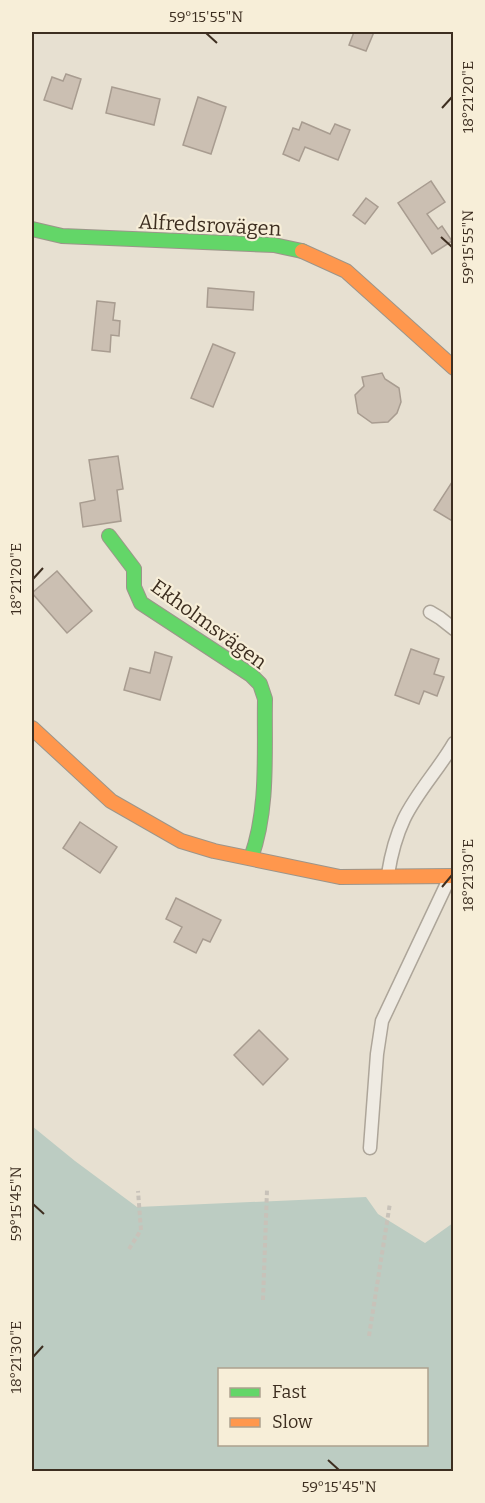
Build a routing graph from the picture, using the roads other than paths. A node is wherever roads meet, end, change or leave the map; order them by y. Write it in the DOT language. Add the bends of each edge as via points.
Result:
graph roads {
  1 [pos="32,229"];
  2 [pos="453,368"];
  3 [pos="109,536"];
  4 [pos="430,612"];
  5 [pos="453,629"];
  6 [pos="32,728"];
  7 [pos="453,743"];
  8 [pos="250,858"];
  9 [pos="452,876"];
  10 [pos="388,878"];
  11 [pos="370,1148"];
  1 -- 2 [label="street, Alfredsrovägen" via="62,236 274,245 303,251 346,271"];
  3 -- 8 [label="street, Ekholmsvägen" via="134,569 132,584 141,603 260,684 266,699 262,815"];
  4 -- 5 [label="lane"];
  6 -- 8 [label="street" via="111,801 181,841"];
  7 -- 10 [label="lane" via="406,816 391,856"];
  8 -- 10 [label="street" via="340,877"];
  9 -- 10 [label="street"];
  9 -- 11 [label="lane" via="382,1021"];
}
